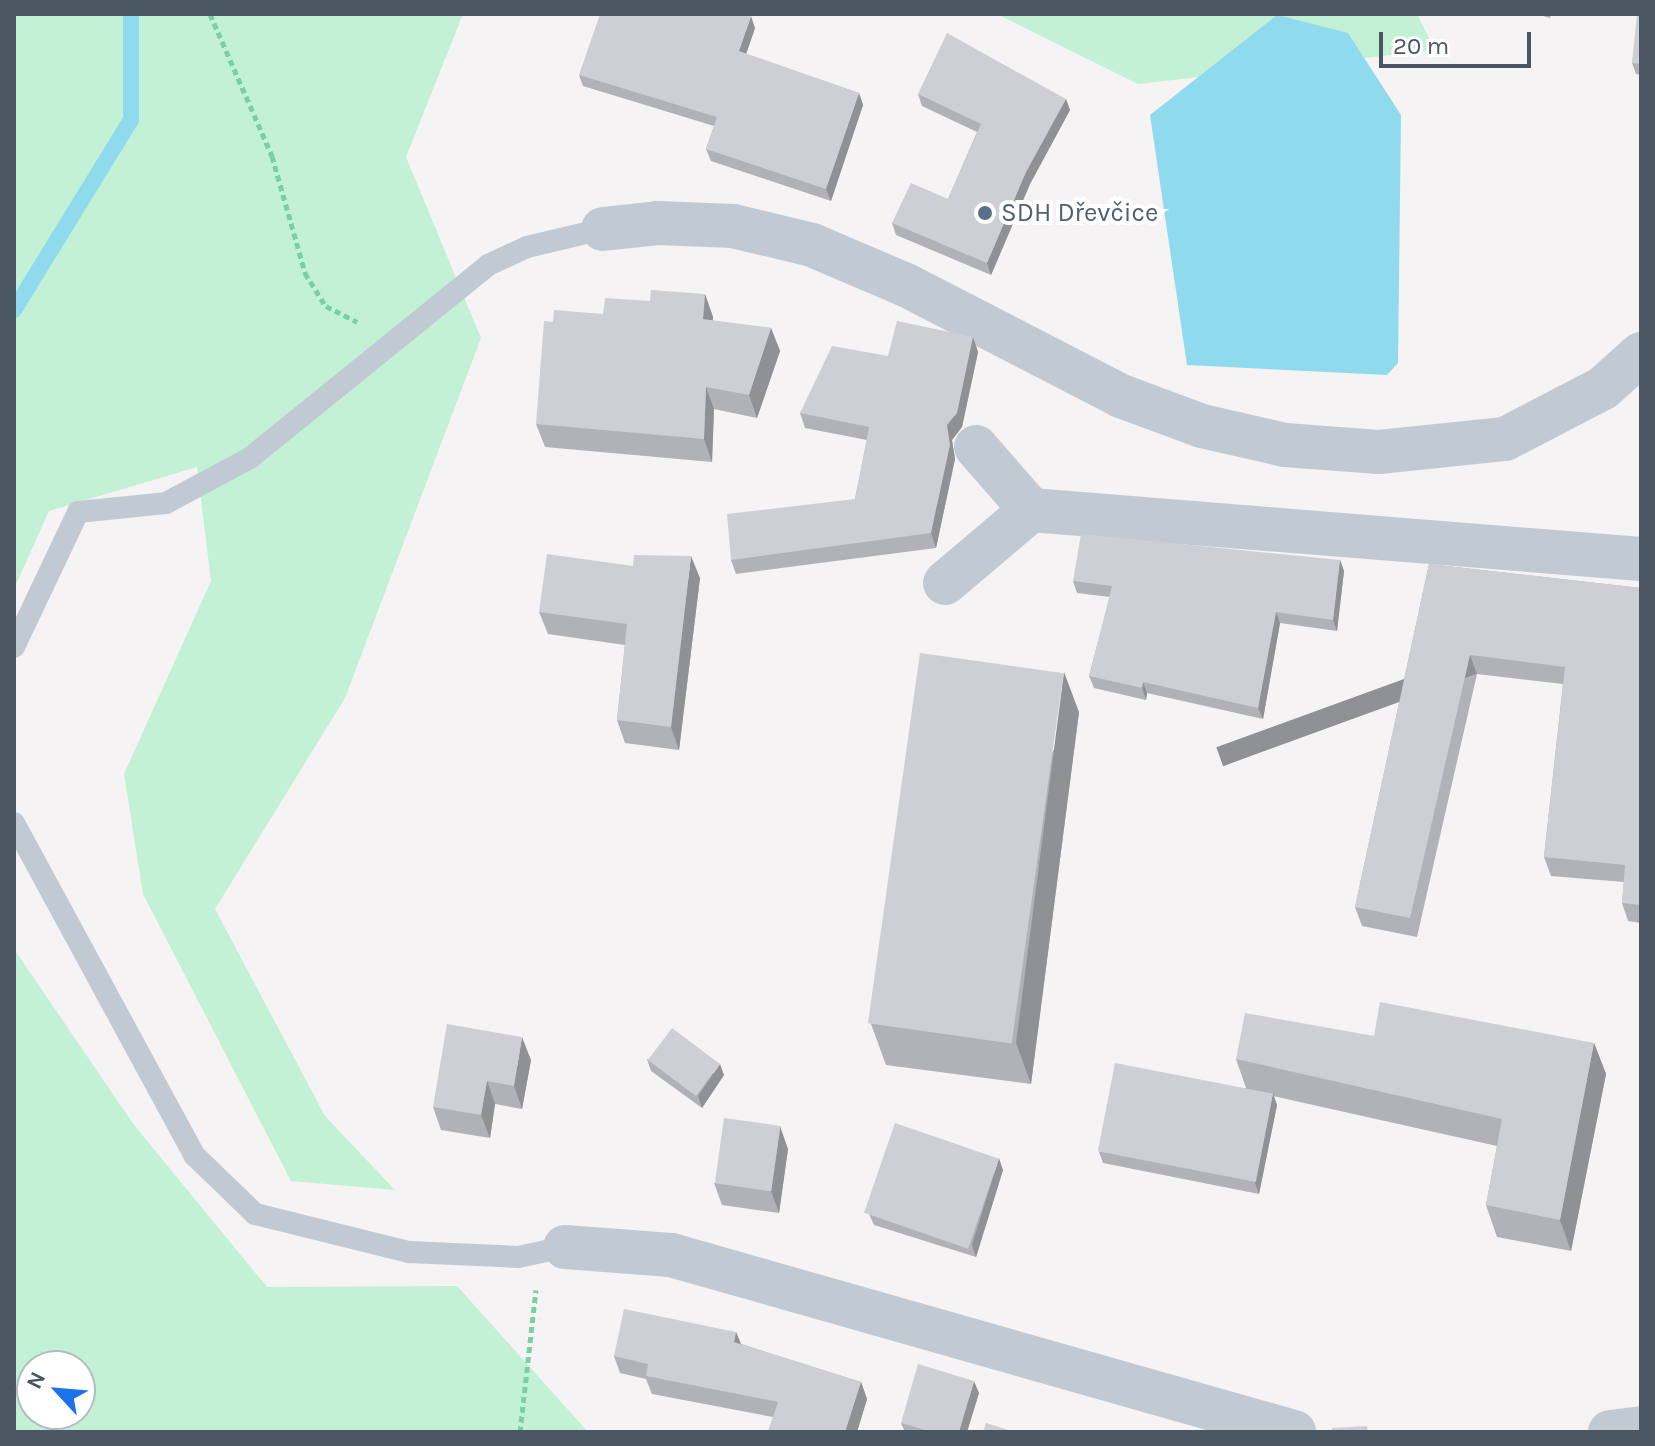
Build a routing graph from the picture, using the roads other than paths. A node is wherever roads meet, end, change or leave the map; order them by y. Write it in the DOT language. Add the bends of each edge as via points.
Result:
graph roads {
  1 [pos="603,229"];
  2 [pos="1641,354"];
  3 [pos="976,447"];
  4 [pos="1031,510"];
  5 [pos="1641,559"];
  6 [pos="945,583"];
  7 [pos="14,647"];
  8 [pos="14,823"];
  9 [pos="552,1250"];
  10 [pos="1641,1428"];
  11 [pos="1294,1432"];
  12 [pos="1610,1432"];
  1 -- 2 [label="street" via="658,223 733,226 812,245 906,285 1121,396 1202,426 1285,445 1379,452 1505,439 1603,388"];
  1 -- 7 [label="lane" via="527,247 488,265 250,458 166,503 78,512"];
  3 -- 4 [label="street"];
  4 -- 5 [label="street"];
  4 -- 6 [label="street"];
  8 -- 9 [label="lane" via="194,1155 255,1214 409,1252"];
  9 -- 11 [label="street" via="671,1255"];
  10 -- 12 [label="street"];
}
